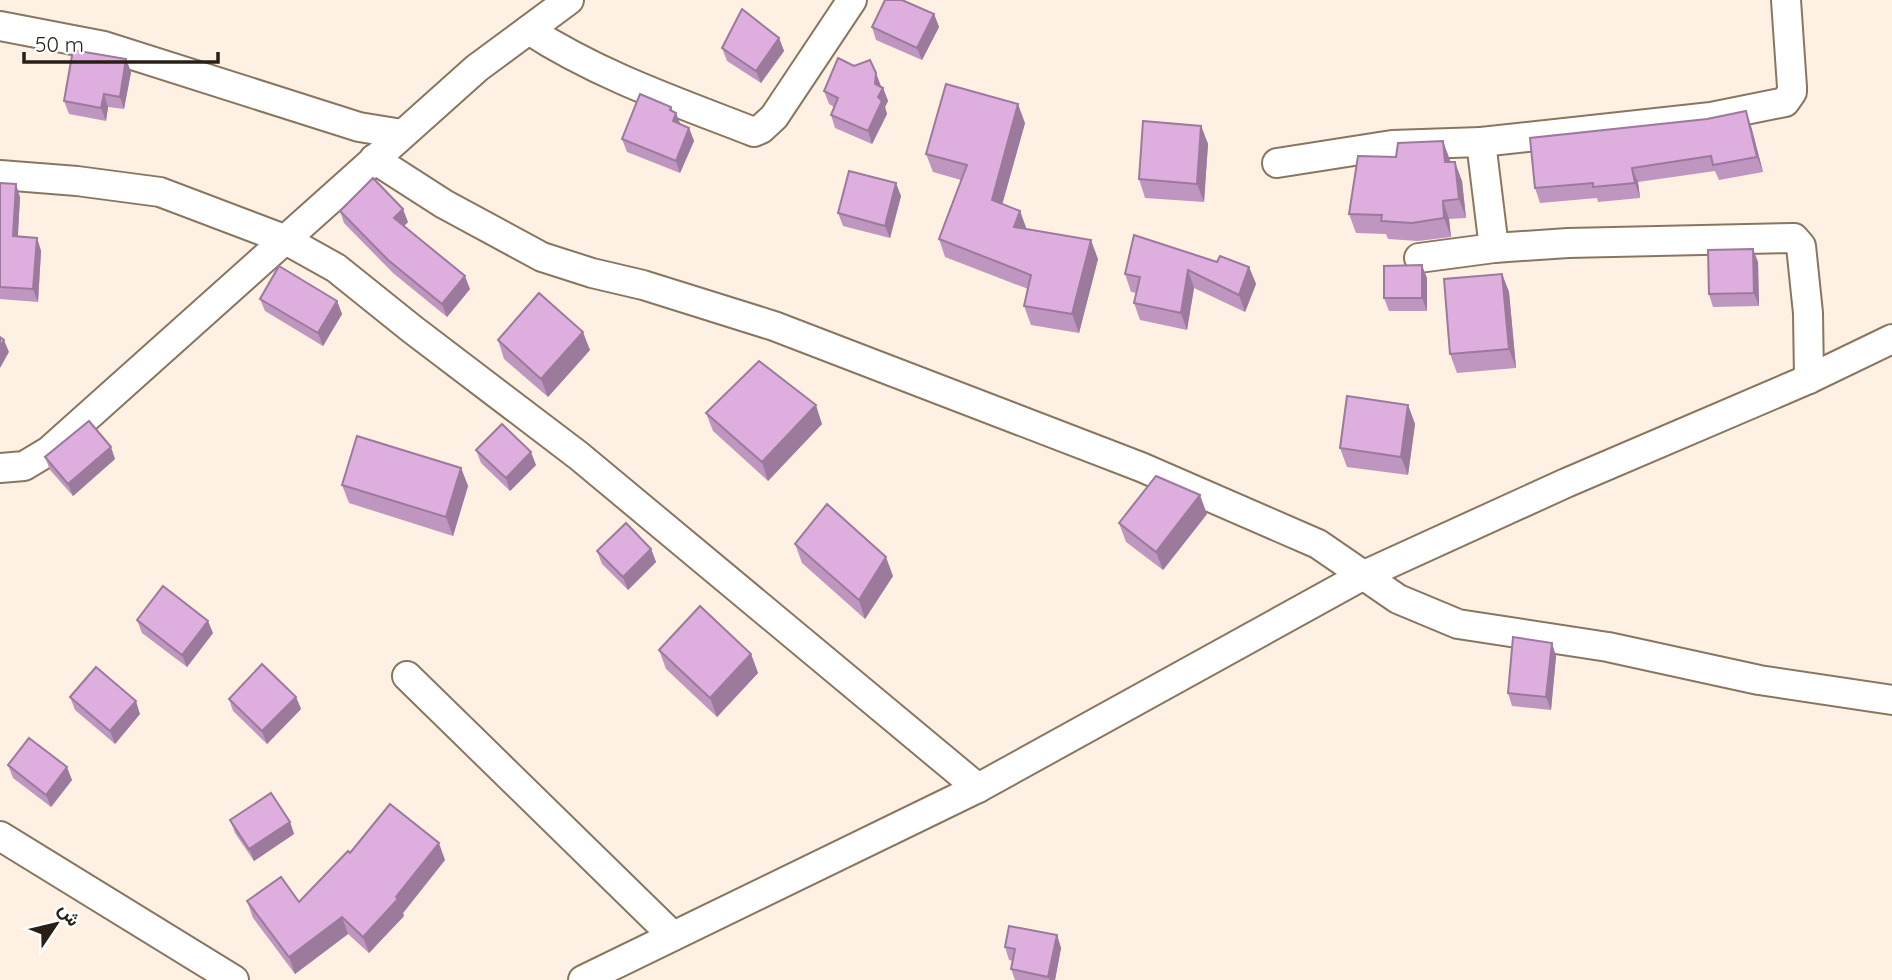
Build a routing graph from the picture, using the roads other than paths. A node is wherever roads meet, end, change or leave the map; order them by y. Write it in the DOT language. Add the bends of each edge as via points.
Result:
graph roads {
  1 [pos="569,0"];
  2 [pos="852,0"];
  3 [pos="1786,0"];
  4 [pos="0,26"];
  5 [pos="529,30"];
  6 [pos="402,134"];
  7 [pos="1481,142"];
  8 [pos="374,159"];
  9 [pos="1277,163"];
  10 [pos="0,175"];
  11 [pos="284,239"];
  12 [pos="1494,248"];
  13 [pos="1419,258"];
  14 [pos="1892,339"];
  15 [pos="1810,379"];
  16 [pos="0,468"];
  17 [pos="1362,576"];
  18 [pos="407,676"];
  19 [pos="1892,701"];
  20 [pos="978,788"];
  21 [pos="0,836"];
  22 [pos="673,936"];
  23 [pos="234,980"];
  24 [pos="583,980"];
  1 -- 5 [label="street"];
  2 -- 5 [label="street" via="774,117 754,132 642,89"];
  3 -- 7 [label="street" via="1792,92 1785,102 1711,117"];
  4 -- 6 [label="street" via="104,46 320,116"];
  5 -- 6 [label="street" via="477,68"];
  6 -- 8 [label="street"];
  7 -- 9 [label="street" via="1392,145"];
  7 -- 12 [label="street"];
  8 -- 11 [label="street"];
  8 -- 17 [label="street" via="541,257 774,326 1128,462 1318,544"];
  10 -- 11 [label="street" via="160,192"];
  11 -- 16 [label="street" via="37,460"];
  11 -- 20 [label="street" via="337,268 579,456"];
  12 -- 13 [label="street"];
  12 -- 15 [label="street" via="1794,238 1801,246"];
  14 -- 15 [label="street"];
  15 -- 17 [label="street"];
  17 -- 19 [label="street" via="1398,599 1458,624 1608,647 1759,680"];
  17 -- 20 [label="street"];
  18 -- 22 [label="street"];
  20 -- 22 [label="street"];
  21 -- 23 [label="street"];
  22 -- 24 [label="street"];
}
